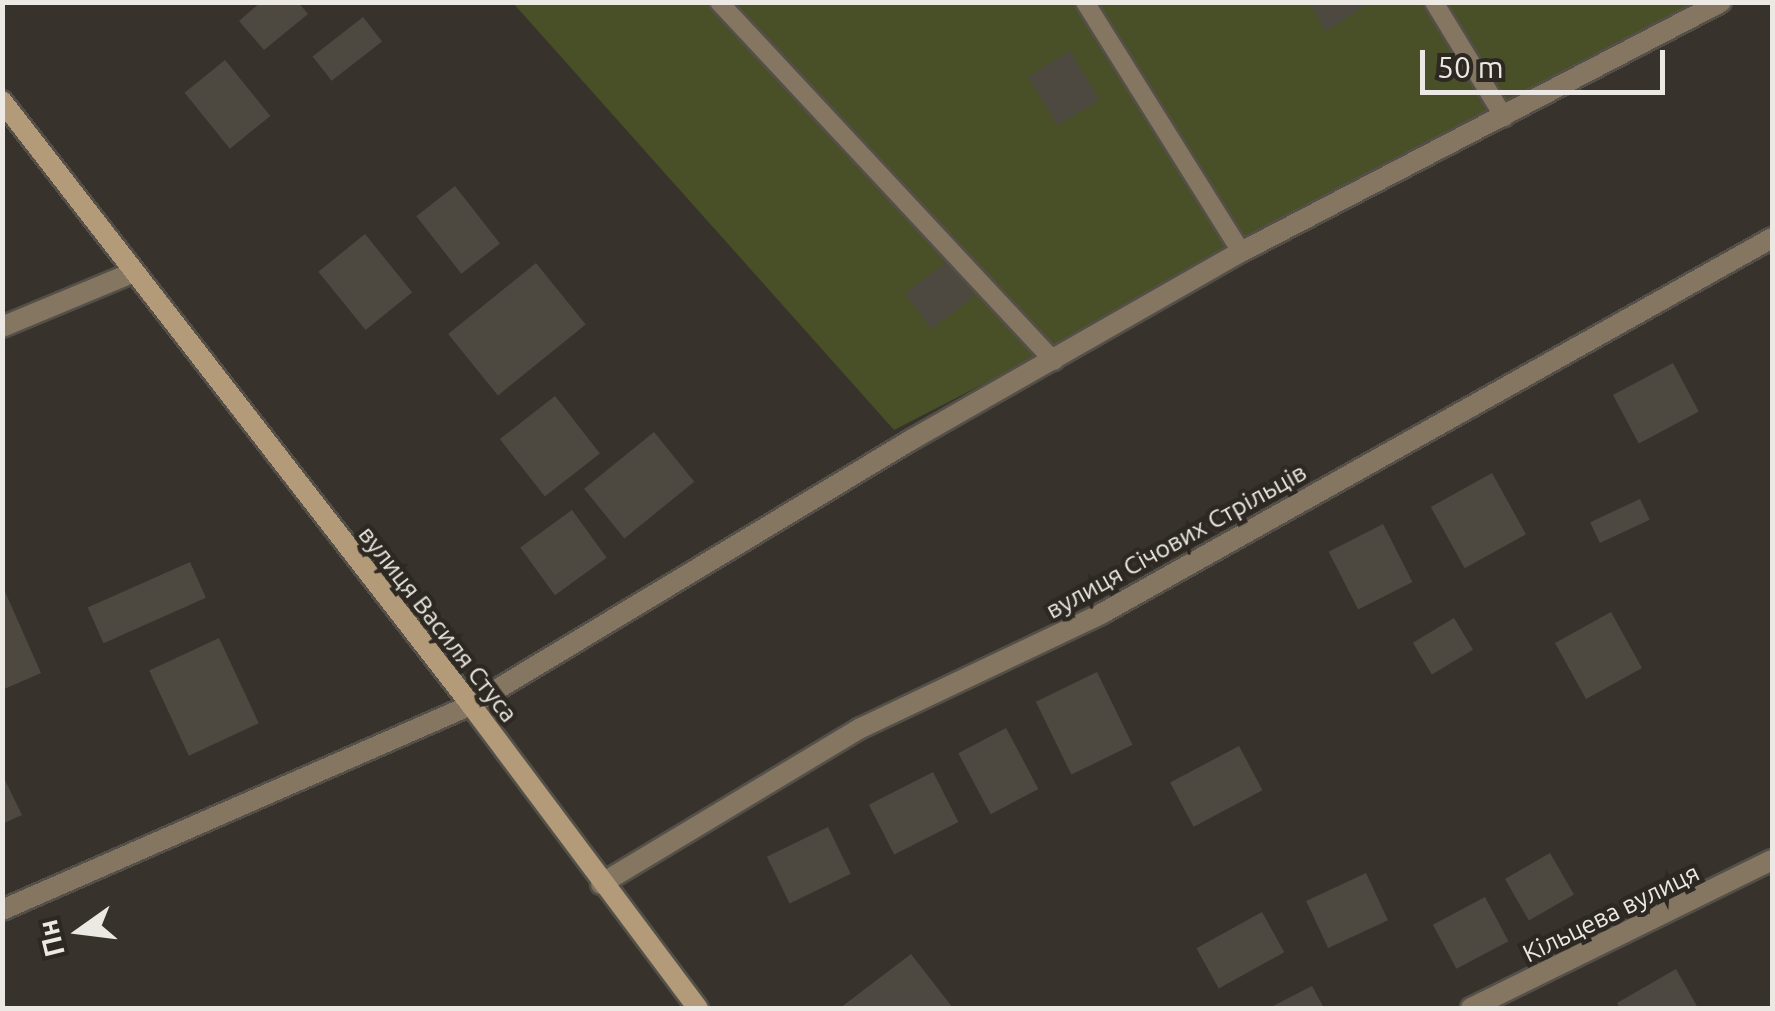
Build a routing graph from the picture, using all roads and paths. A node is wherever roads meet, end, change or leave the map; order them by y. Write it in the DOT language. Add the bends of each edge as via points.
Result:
graph roads {
  1 [pos="719,2"];
  2 [pos="1085,2"];
  3 [pos="1434,2"];
  4 [pos="1720,2"];
  5 [pos="2,101"];
  6 [pos="1504,117"];
  7 [pos="1772,238"];
  8 [pos="1241,252"];
  9 [pos="132,273"];
  10 [pos="2,327"];
  11 [pos="1054,361"];
  12 [pos="471,705"];
  13 [pos="1772,860"];
  14 [pos="602,884"];
  15 [pos="2,910"];
  16 [pos="698,1008"];
  17 [pos="1472,1008"];
  1 -- 11 [label="lane"];
  2 -- 8 [label="lane"];
  3 -- 6 [label="lane"];
  4 -- 6 [label="street"];
  5 -- 9 [label="street, вулиця Василя Стуса"];
  6 -- 8 [label="street"];
  7 -- 14 [label="street, вулиця Січових Стрільців" via="1101,614 861,728"];
  8 -- 11 [label="street"];
  9 -- 10 [label="street"];
  9 -- 12 [label="street, вулиця Василя Стуса"];
  11 -- 12 [label="street"];
  12 -- 14 [label="street, вулиця Василя Стуса"];
  12 -- 15 [label="street"];
  13 -- 17 [label="street, Кільцева вулиця"];
  14 -- 16 [label="street, вулиця Василя Стуса"];
}
